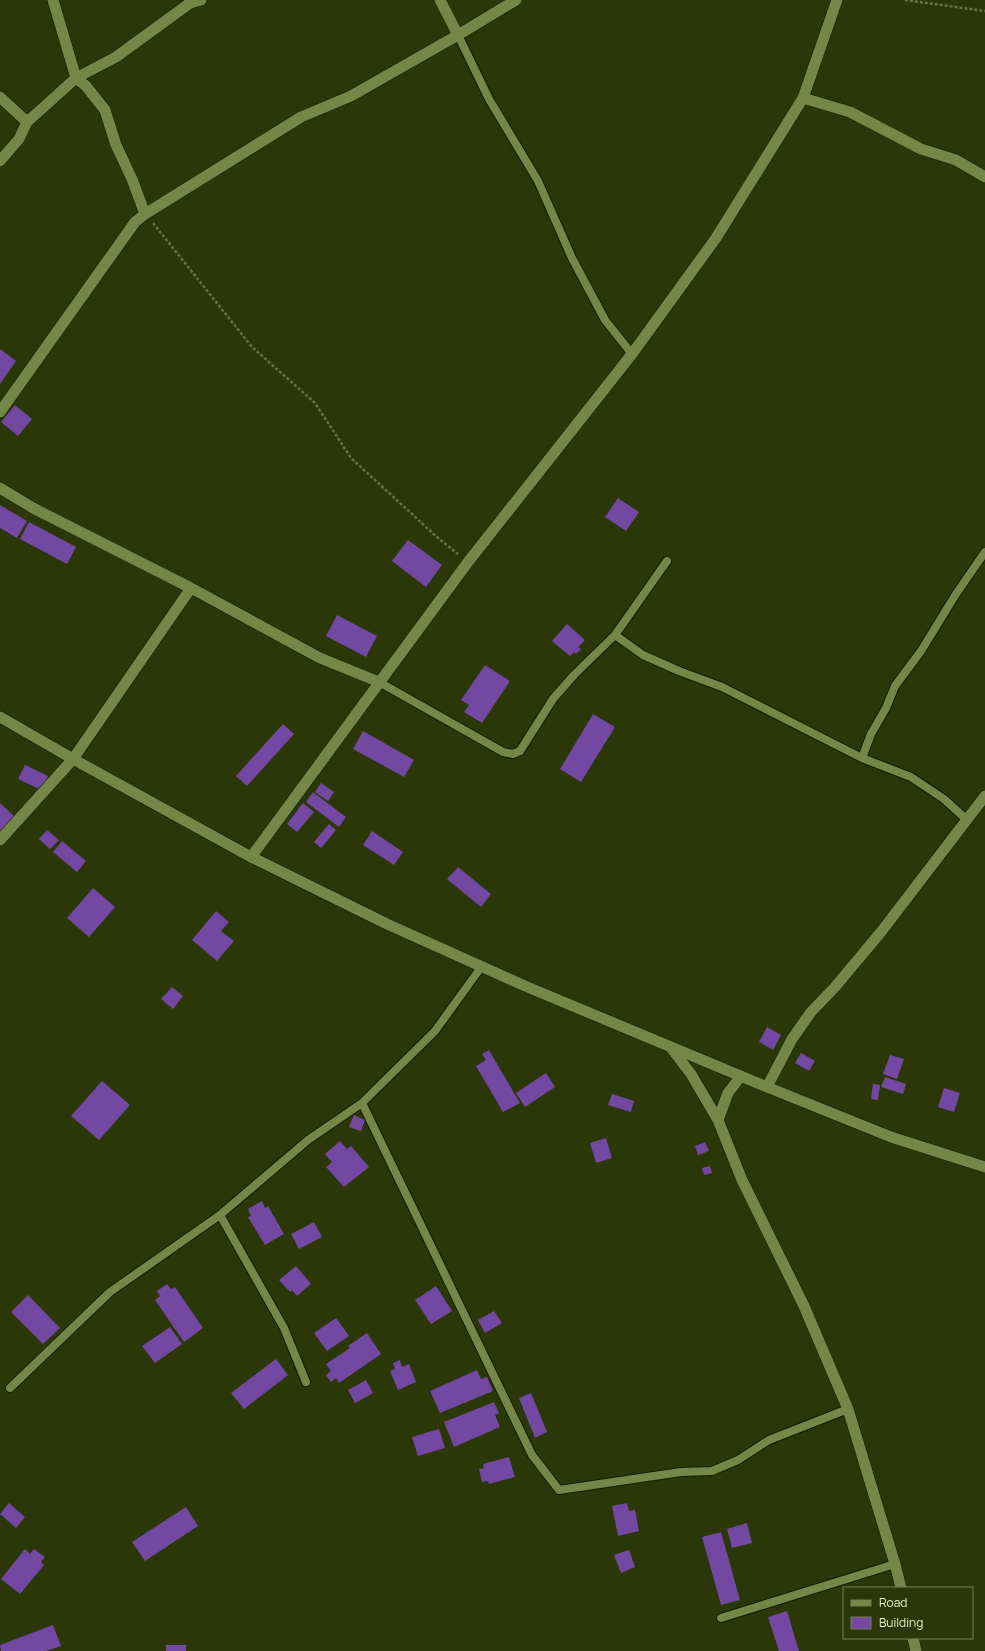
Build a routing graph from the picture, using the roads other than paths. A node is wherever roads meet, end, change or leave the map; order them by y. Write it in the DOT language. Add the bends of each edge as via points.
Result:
graph roads {
  1 [pos="53,0"];
  2 [pos="201,0"];
  3 [pos="440,0"];
  4 [pos="516,0"];
  5 [pos="837,0"];
  6 [pos="458,35"];
  7 [pos="76,78"];
  8 [pos="0,97"];
  9 [pos="803,98"];
  10 [pos="27,122"];
  11 [pos="0,161"];
  12 [pos="985,177"];
  13 [pos="145,214"];
  14 [pos="632,354"];
  15 [pos="0,412"];
  16 [pos="0,488"];
  17 [pos="985,552"];
  18 [pos="667,561"];
  19 [pos="191,588"];
  20 [pos="615,635"];
  21 [pos="379,682"];
  22 [pos="0,717"];
  23 [pos="862,758"];
  24 [pos="73,759"];
  25 [pos="985,796"];
  26 [pos="966,819"];
  27 [pos="0,840"];
  28 [pos="251,857"];
  29 [pos="482,966"];
  30 [pos="672,1049"];
  31 [pos="742,1076"];
  32 [pos="767,1087"];
  33 [pos="362,1103"];
  34 [pos="718,1120"];
  35 [pos="985,1167"];
  36 [pos="220,1215"];
  37 [pos="306,1382"];
  38 [pos="10,1388"];
  39 [pos="848,1409"];
  40 [pos="895,1564"];
  41 [pos="901,1587"];
  42 [pos="721,1618"];
  43 [pos="913,1639"];
  44 [pos="916,1651"];
  1 -- 7 [label="street"];
  2 -- 7 [label="street" via="190,3 116,56"];
  3 -- 6 [label="street"];
  4 -- 6 [label="street"];
  5 -- 9 [label="street"];
  6 -- 13 [label="street" via="351,96 301,117"];
  6 -- 14 [label="lane" via="489,99 538,181 572,258 605,320"];
  7 -- 10 [label="street"];
  7 -- 13 [label="street" via="86,86 105,110 116,145"];
  8 -- 10 [label="street"];
  9 -- 12 [label="street" via="850,112 921,149 956,160"];
  9 -- 14 [label="street" via="716,238"];
  10 -- 11 [label="street" via="19,139"];
  13 -- 15 [label="street" via="135,222"];
  14 -- 21 [label="street" via="468,562"];
  16 -- 19 [label="street" via="33,508"];
  17 -- 23 [label="lane" via="921,651 895,686"];
  18 -- 20 [label="lane"];
  19 -- 21 [label="street" via="320,658"];
  19 -- 24 [label="street"];
  20 -- 21 [label="lane" via="574,674 553,699 520,751 513,754 503,752"];
  20 -- 23 [label="lane" via="643,655 722,687"];
  21 -- 28 [label="street"];
  22 -- 24 [label="street"];
  23 -- 26 [label="lane" via="911,777 944,799"];
  24 -- 27 [label="street"];
  24 -- 28 [label="street"];
  25 -- 26 [label="street"];
  26 -- 32 [label="street" via="881,932 811,1012 792,1038"];
  28 -- 29 [label="street" via="388,924"];
  29 -- 30 [label="street"];
  29 -- 33 [label="lane" via="435,1031"];
  30 -- 31 [label="street"];
  30 -- 34 [label="street" via="691,1074"];
  31 -- 32 [label="street"];
  31 -- 34 [label="street" via="728,1093"];
  32 -- 35 [label="street" via="892,1137"];
  33 -- 36 [label="lane" via="308,1140"];
  33 -- 39 [label="lane" via="532,1455 559,1490 681,1472 712,1471 738,1460 769,1440"];
  34 -- 39 [label="street" via="742,1180 804,1306"];
  36 -- 37 [label="lane" via="284,1328"];
  36 -- 38 [label="lane" via="110,1292"];
  39 -- 40 [label="street"];
  40 -- 41 [label="street"];
  40 -- 42 [label="lane"];
  43 -- 44 [label="street"];
}
